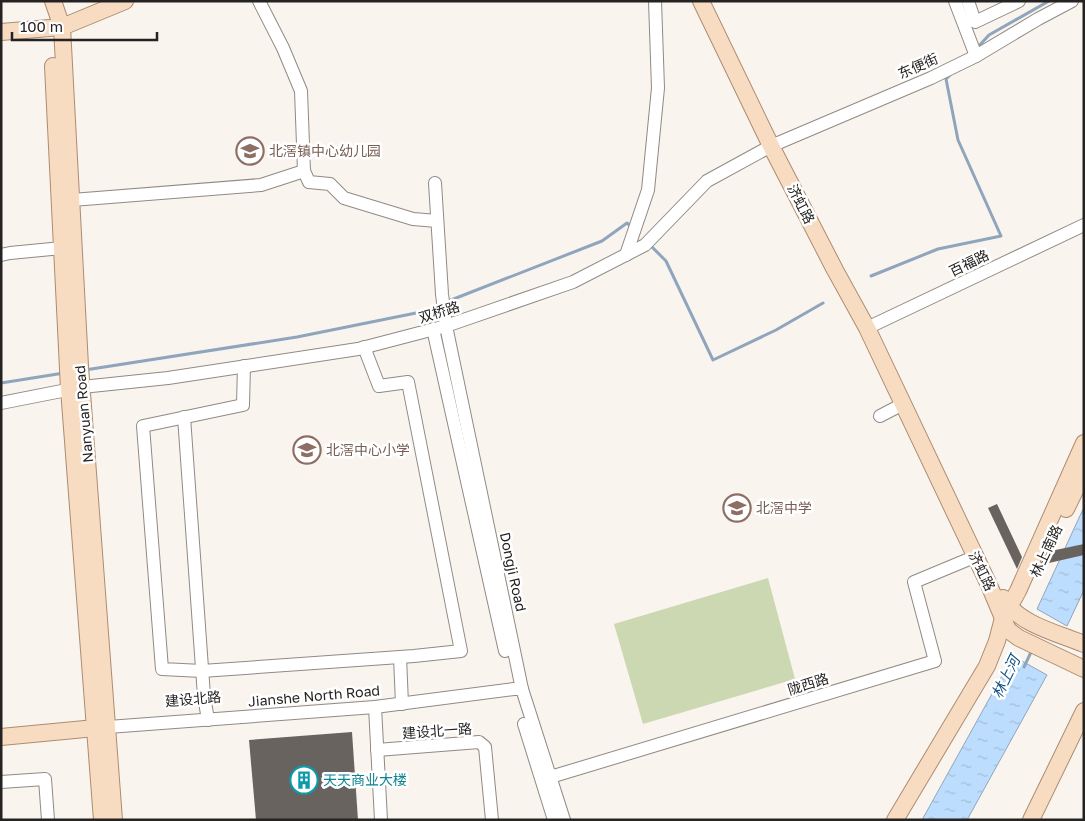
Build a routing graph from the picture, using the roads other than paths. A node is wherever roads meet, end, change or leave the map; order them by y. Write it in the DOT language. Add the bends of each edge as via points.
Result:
graph roads {
  1 [pos="104,1"];
  2 [pos="125,1"];
  3 [pos="259,1"];
  4 [pos="655,1"];
  5 [pos="701,1"];
  6 [pos="955,1"];
  7 [pos="968,1"];
  8 [pos="1019,1"];
  9 [pos="1072,1"];
  10 [pos="56,17"];
  11 [pos="1,32"];
  12 [pos="975,52"];
  13 [pos="771,146"];
  14 [pos="304,171"];
  15 [pos="435,184"];
  16 [pos="72,200"];
  17 [pos="437,221"];
  18 [pos="1084,225"];
  19 [pos="62,248"];
  20 [pos="1,255"];
  21 [pos="626,255"];
  22 [pos="446,326"];
  23 [pos="868,328"];
  24 [pos="434,329"];
  25 [pos="364,347"];
  26 [pos="244,366"];
  27 [pos="75,388"];
  28 [pos="1,403"];
  29 [pos="903,404"];
  30 [pos="880,416"];
  31 [pos="184,417"];
  32 [pos="1084,443"];
  33 [pos="1084,472"];
  34 [pos="974,556"];
  35 [pos="1014,621"];
  36 [pos="1084,644"];
  37 [pos="400,657"];
  38 [pos="1080,667"];
  39 [pos="202,671"];
  40 [pos="517,685"];
  41 [pos="402,701"];
  42 [pos="375,707"];
  43 [pos="1084,711"];
  44 [pos="207,716"];
  45 [pos="102,725"];
  46 [pos="1,729"];
  47 [pos="1,737"];
  48 [pos="377,750"];
  49 [pos="549,776"];
  50 [pos="1,782"];
  51 [pos="48,820"];
  52 [pos="102,820"];
  53 [pos="114,820"];
  54 [pos="381,820"];
  55 [pos="492,820"];
  56 [pos="554,820"];
  57 [pos="564,820"];
  58 [pos="895,820"];
  59 [pos="903,820"];
  60 [pos="1031,820"];
  1 -- 10 [label="main road"];
  2 -- 10 [label="main road"];
  3 -- 14 [label="street" via="301,91"];
  4 -- 21 [label="street" via="658,88 648,190"];
  5 -- 13 [label="main road, 济虹路"];
  6 -- 12 [label="street"];
  7 -- 8 [label="street" via="976,22"];
  9 -- 12 [label="street, 东便街"];
  10 -- 11 [label="main road"];
  10 -- 16 [label="main road, Nanyuan Road"];
  10 -- 19 [label="main road, Nanyuan Road"];
  12 -- 13 [label="street, 东便街" via="931,78"];
  13 -- 21 [label="street, 双桥路" via="707,181 645,245"];
  13 -- 23 [label="main road, 济虹路"];
  14 -- 16 [label="street" via="261,185"];
  14 -- 17 [label="street" via="309,182 330,184 344,198 413,219"];
  15 -- 17 [label="street, Dongji Road"];
  16 -- 27 [label="main road, Nanyuan Road" via="80,366"];
  17 -- 22 [label="street, Dongji Road"];
  18 -- 23 [label="street, 百福路"];
  19 -- 20 [label="street"];
  19 -- 27 [label="main road, Nanyuan Road"];
  21 -- 22 [label="street, 双桥路" via="573,282"];
  22 -- 24 [label="street, 双桥路"];
  22 -- 40 [label="street, Dongji Road"];
  23 -- 29 [label="main road, 济虹路"];
  24 -- 25 [label="street, 双桥路"];
  24 -- 40 [label="street, Dongji Road"];
  25 -- 26 [label="street, 双桥路"];
  25 -- 37 [label="street" via="379,386 408,382 460,651"];
  26 -- 27 [label="street, 双桥路"];
  26 -- 31 [label="street" via="243,404"];
  27 -- 28 [label="street, 双桥路"];
  27 -- 45 [label="main road, Nanyuan Road"];
  29 -- 30 [label="street"];
  29 -- 34 [label="main road, 济虹路"];
  29 -- 35 [label="main road, 济虹路" via="910,408"];
  31 -- 39 [label="street"];
  31 -- 39 [label="street" via="143,426 162,669"];
  32 -- 35 [label="main road" via="1018,591"];
  33 -- 35 [label="main road, 林上南路"];
  34 -- 35 [label="main road, 济虹路"];
  34 -- 49 [label="street, 陇西路" via="914,582 935,661"];
  35 -- 36 [label="main road"];
  35 -- 38 [label="main road"];
  35 -- 58 [label="main road" via="997,641 987,666"];
  35 -- 59 [label="main road" via="995,665"];
  37 -- 39 [label="street"];
  37 -- 41 [label="street"];
  39 -- 44 [label="street"];
  40 -- 41 [label="street, Jianshe North Road"];
  40 -- 49 [label="street, Dongji Road"];
  40 -- 56 [label="street, Dongji Road"];
  41 -- 42 [label="street, Jianshe North Road"];
  41 -- 44 [label="street, 建设北路"];
  42 -- 44 [label="street, Jianshe North Road"];
  42 -- 48 [label="street"];
  43 -- 60 [label="main road"];
  44 -- 45 [label="street, Jianshe North Road"];
  45 -- 46 [label="main road"];
  45 -- 47 [label="main road"];
  45 -- 52 [label="main road, Nanyuan Road"];
  45 -- 53 [label="main road, Nanyuan Road"];
  48 -- 54 [label="street"];
  48 -- 55 [label="street, 建设北一路" via="479,742 485,748"];
  49 -- 57 [label="street, Dongji Road"];
  50 -- 51 [label="street" via="45,779"];
}
